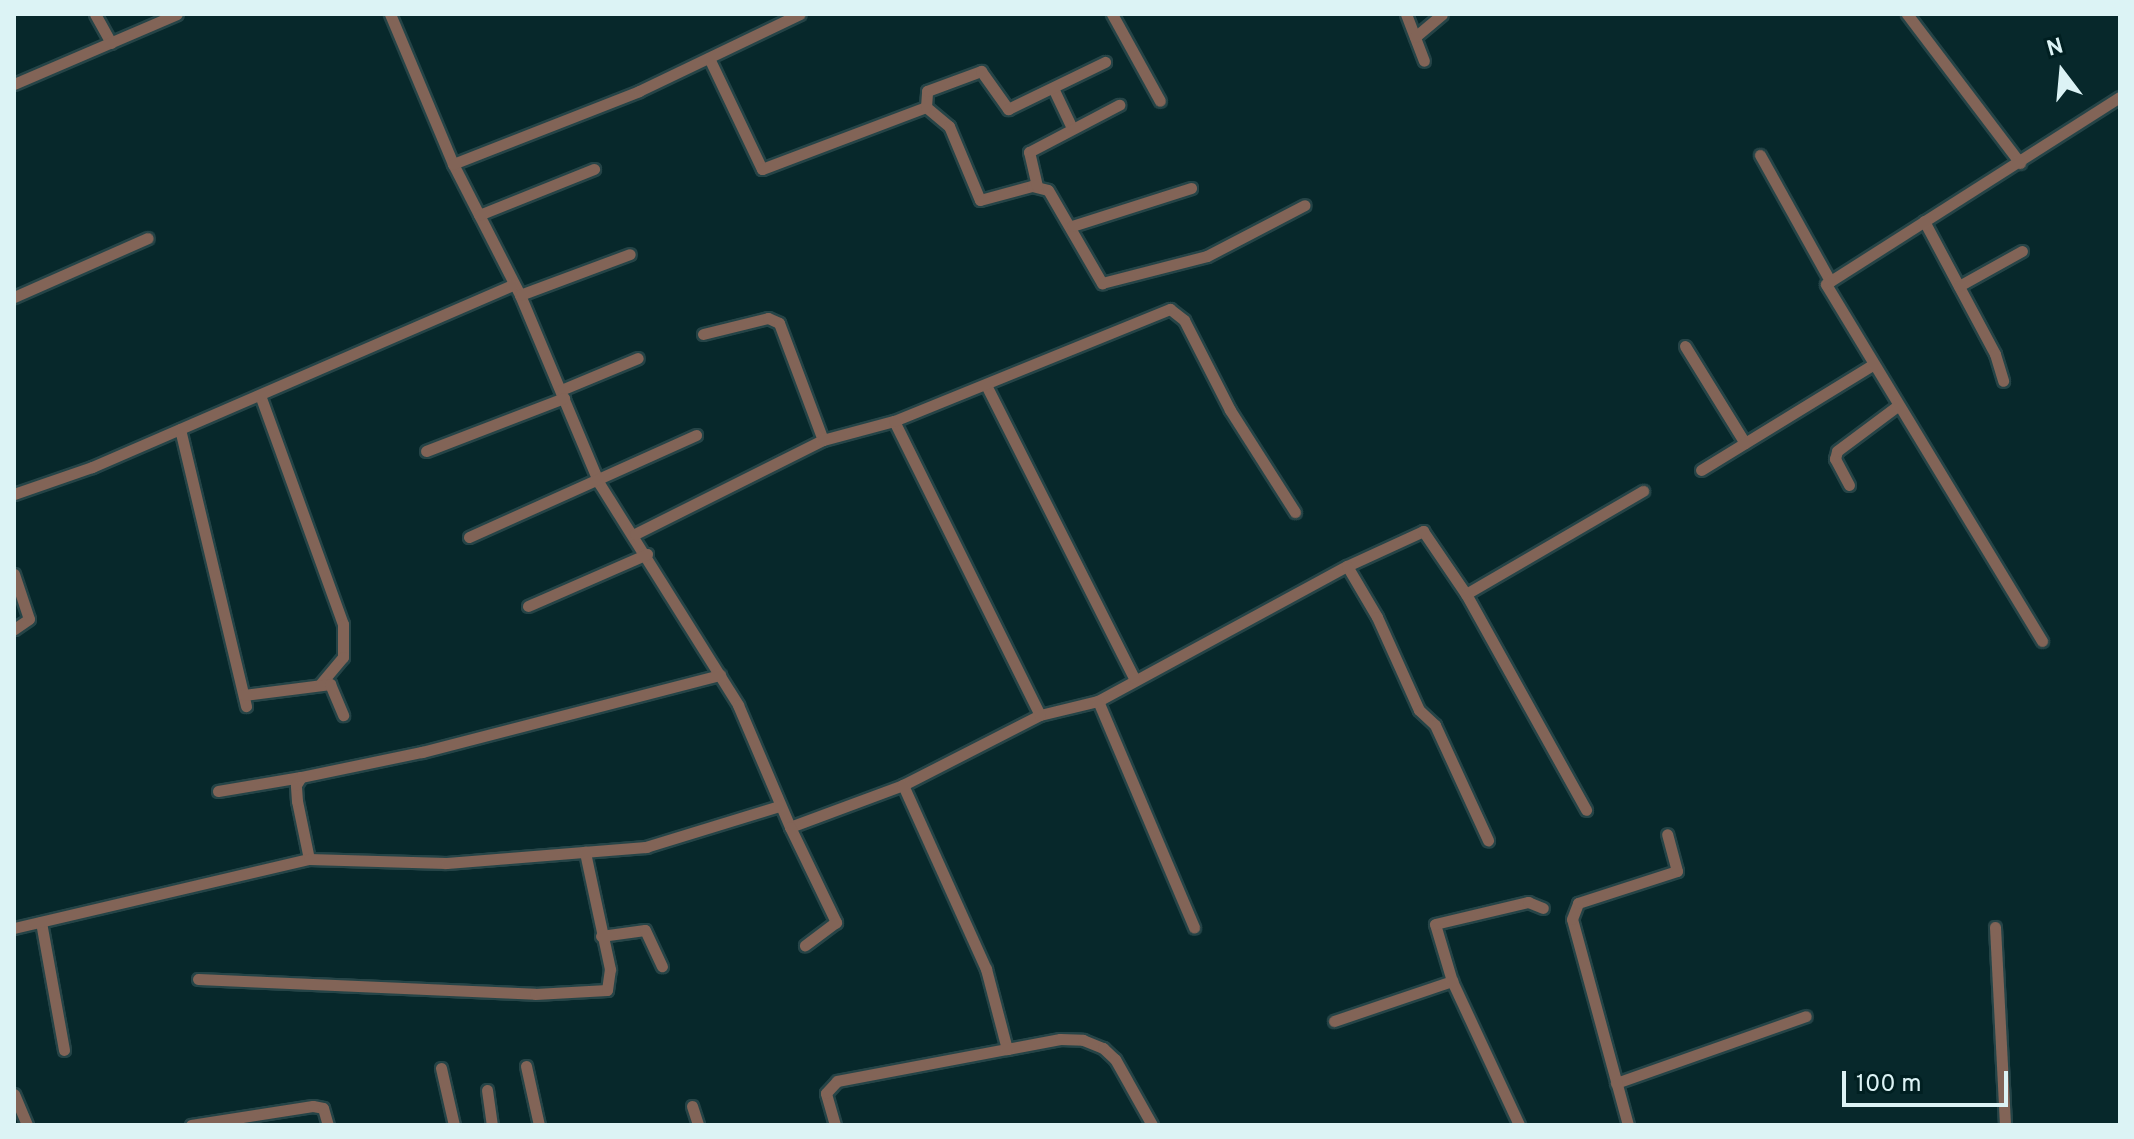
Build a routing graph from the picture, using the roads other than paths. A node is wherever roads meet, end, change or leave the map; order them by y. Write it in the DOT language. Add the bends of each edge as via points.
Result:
graph roads {
  1 [pos="95,14"];
  2 [pos="177,14"];
  3 [pos="800,14"];
  4 [pos="1112,14"];
  5 [pos="1406,14"];
  6 [pos="1442,14"];
  7 [pos="1907,14"];
  8 [pos="393,15"];
  9 [pos="1415,37"];
  10 [pos="111,43"];
  11 [pos="709,58"];
  12 [pos="1424,61"];
  13 [pos="1105,62"];
  14 [pos="14,84"];
  15 [pos="1053,88"];
  16 [pos="2120,97"];
  17 [pos="1160,101"];
  18 [pos="1119,105"];
  19 [pos="926,107"];
  20 [pos="1072,128"];
  21 [pos="1760,155"];
  22 [pos="2020,163"];
  23 [pos="453,164"];
  24 [pos="594,169"];
  25 [pos="1037,186"];
  26 [pos="1191,188"];
  27 [pos="1305,205"];
  28 [pos="479,215"];
  29 [pos="1924,221"];
  30 [pos="1072,226"];
  31 [pos="148,238"];
  32 [pos="2022,251"];
  33 [pos="630,254"];
  34 [pos="1830,281"];
  35 [pos="1959,286"];
  36 [pos="516,290"];
  37 [pos="14,297"];
  38 [pos="703,334"];
  39 [pos="1685,346"];
  40 [pos="638,358"];
  41 [pos="1871,366"];
  42 [pos="2003,381"];
  43 [pos="986,385"];
  44 [pos="563,394"];
  45 [pos="260,395"];
  46 [pos="1896,407"];
  47 [pos="894,421"];
  48 [pos="180,429"];
  49 [pos="696,435"];
  50 [pos="823,440"];
  51 [pos="1745,443"];
  52 [pos="426,451"];
  53 [pos="1701,470"];
  54 [pos="599,483"];
  55 [pos="1849,485"];
  56 [pos="1643,491"];
  57 [pos="14,494"];
  58 [pos="1295,512"];
  59 [pos="635,534"];
  60 [pos="469,537"];
  61 [pos="647,554"];
  62 [pos="1347,566"];
  63 [pos="14,574"];
  64 [pos="1466,594"];
  65 [pos="528,606"];
  66 [pos="14,629"];
  67 [pos="2042,641"];
  68 [pos="720,675"];
  69 [pos="1134,678"];
  70 [pos="320,684"];
  71 [pos="1098,701"];
  72 [pos="343,715"];
  73 [pos="1040,715"];
  74 [pos="301,777"];
  75 [pos="903,785"];
  76 [pos="218,791"];
  77 [pos="779,806"];
  78 [pos="1586,810"];
  79 [pos="790,827"];
  80 [pos="1667,834"];
  81 [pos="1488,840"];
  82 [pos="585,852"];
  83 [pos="309,859"];
  84 [pos="1543,908"];
  85 [pos="41,922"];
  86 [pos="1194,927"];
  87 [pos="1995,927"];
  88 [pos="14,928"];
  89 [pos="601,936"];
  90 [pos="805,945"];
  91 [pos="662,966"];
  92 [pos="198,979"];
  93 [pos="1452,981"];
  94 [pos="1806,1016"];
  95 [pos="1334,1021"];
  96 [pos="1007,1049"];
  97 [pos="64,1050"];
  98 [pos="526,1066"];
  99 [pos="441,1068"];
  100 [pos="1616,1083"];
  101 [pos="487,1090"];
  102 [pos="14,1094"];
  103 [pos="692,1106"];
  104 [pos="27,1125"];
  105 [pos="191,1125"];
  106 [pos="328,1125"];
  107 [pos="454,1125"];
  108 [pos="492,1125"];
  109 [pos="539,1125"];
  110 [pos="698,1125"];
  111 [pos="835,1125"];
  112 [pos="1152,1125"];
  113 [pos="1519,1125"];
  114 [pos="1628,1125"];
  115 [pos="2005,1125"];
  1 -- 10 [label="street"];
  2 -- 10 [label="street"];
  3 -- 11 [label="street"];
  4 -- 17 [label="street"];
  5 -- 9 [label="street"];
  6 -- 9 [label="street"];
  7 -- 22 [label="street"];
  8 -- 23 [label="street"];
  9 -- 12 [label="street"];
  10 -- 14 [label="street"];
  11 -- 19 [label="street" via="762,169"];
  11 -- 23 [label="street"];
  13 -- 15 [label="street"];
  15 -- 19 [label="street" via="1005,109 987,73 981,71 927,91"];
  15 -- 20 [label="street"];
  16 -- 22 [label="street"];
  18 -- 20 [label="street"];
  19 -- 25 [label="street" via="949,126 980,200"];
  20 -- 25 [label="street" via="1029,152"];
  21 -- 34 [label="street"];
  22 -- 29 [label="street"];
  23 -- 28 [label="street"];
  24 -- 28 [label="street"];
  25 -- 30 [label="street" via="1048,190"];
  26 -- 30 [label="street"];
  27 -- 30 [label="street" via="1207,256 1162,264 1110,283 1097,279"];
  28 -- 36 [label="street"];
  29 -- 34 [label="street"];
  29 -- 35 [label="street"];
  31 -- 37 [label="street"];
  32 -- 35 [label="street"];
  33 -- 36 [label="street"];
  34 -- 41 [label="street" via="1830,297"];
  35 -- 42 [label="street" via="1999,362"];
  36 -- 44 [label="street"];
  36 -- 45 [label="street"];
  38 -- 50 [label="street" via="768,318 779,323"];
  39 -- 51 [label="street"];
  40 -- 44 [label="street"];
  41 -- 46 [label="street"];
  41 -- 51 [label="street"];
  43 -- 47 [label="street"];
  43 -- 58 [label="street" via="1170,309 1184,320 1230,410"];
  43 -- 69 [label="street"];
  44 -- 52 [label="street"];
  44 -- 54 [label="street"];
  45 -- 48 [label="street"];
  45 -- 70 [label="street" via="343,624 343,657"];
  46 -- 55 [label="street" via="1837,451 1835,459"];
  46 -- 67 [label="street"];
  47 -- 50 [label="street"];
  47 -- 73 [label="street"];
  48 -- 57 [label="street"];
  48 -- 70 [label="street" via="245,700"];
  49 -- 54 [label="street"];
  50 -- 59 [label="street"];
  51 -- 53 [label="street"];
  54 -- 59 [label="street"];
  54 -- 60 [label="street"];
  56 -- 64 [label="street"];
  59 -- 61 [label="street"];
  61 -- 65 [label="street"];
  61 -- 68 [label="street"];
  62 -- 64 [label="street" via="1423,531"];
  62 -- 69 [label="street"];
  62 -- 81 [label="street" via="1377,617 1419,710 1435,725"];
  63 -- 66 [label="street" via="29,619"];
  64 -- 78 [label="street"];
  68 -- 74 [label="street" via="422,752"];
  68 -- 77 [label="street" via="753,732"];
  69 -- 71 [label="street"];
  70 -- 72 [label="street" via="334,687"];
  71 -- 73 [label="street"];
  71 -- 86 [label="street"];
  73 -- 75 [label="street"];
  74 -- 76 [label="street"];
  74 -- 83 [label="street" via="297,801"];
  75 -- 79 [label="street"];
  75 -- 96 [label="street" via="986,969"];
  77 -- 79 [label="street"];
  77 -- 82 [label="street" via="646,847"];
  79 -- 90 [label="street" via="836,922"];
  80 -- 100 [label="street" via="1677,871 1574,909 1573,928"];
  82 -- 83 [label="street" via="446,863"];
  82 -- 89 [label="street"];
  83 -- 85 [label="street"];
  84 -- 93 [label="street" via="1528,902 1435,924"];
  85 -- 88 [label="street"];
  85 -- 97 [label="street"];
  87 -- 115 [label="street"];
  89 -- 91 [label="street" via="645,930"];
  89 -- 92 [label="street" via="610,985 596,992"];
  93 -- 95 [label="street"];
  93 -- 113 [label="street"];
  94 -- 100 [label="street"];
  96 -- 111 [label="street" via="837,1081 826,1093"];
  96 -- 112 [label="street" via="1060,1039 1103,1048 1115,1059"];
  98 -- 109 [label="street"];
  99 -- 107 [label="street"];
  100 -- 114 [label="street"];
  101 -- 108 [label="street"];
  102 -- 104 [label="street"];
  103 -- 110 [label="street"];
  105 -- 106 [label="street" via="313,1106 323,1108"];
}
